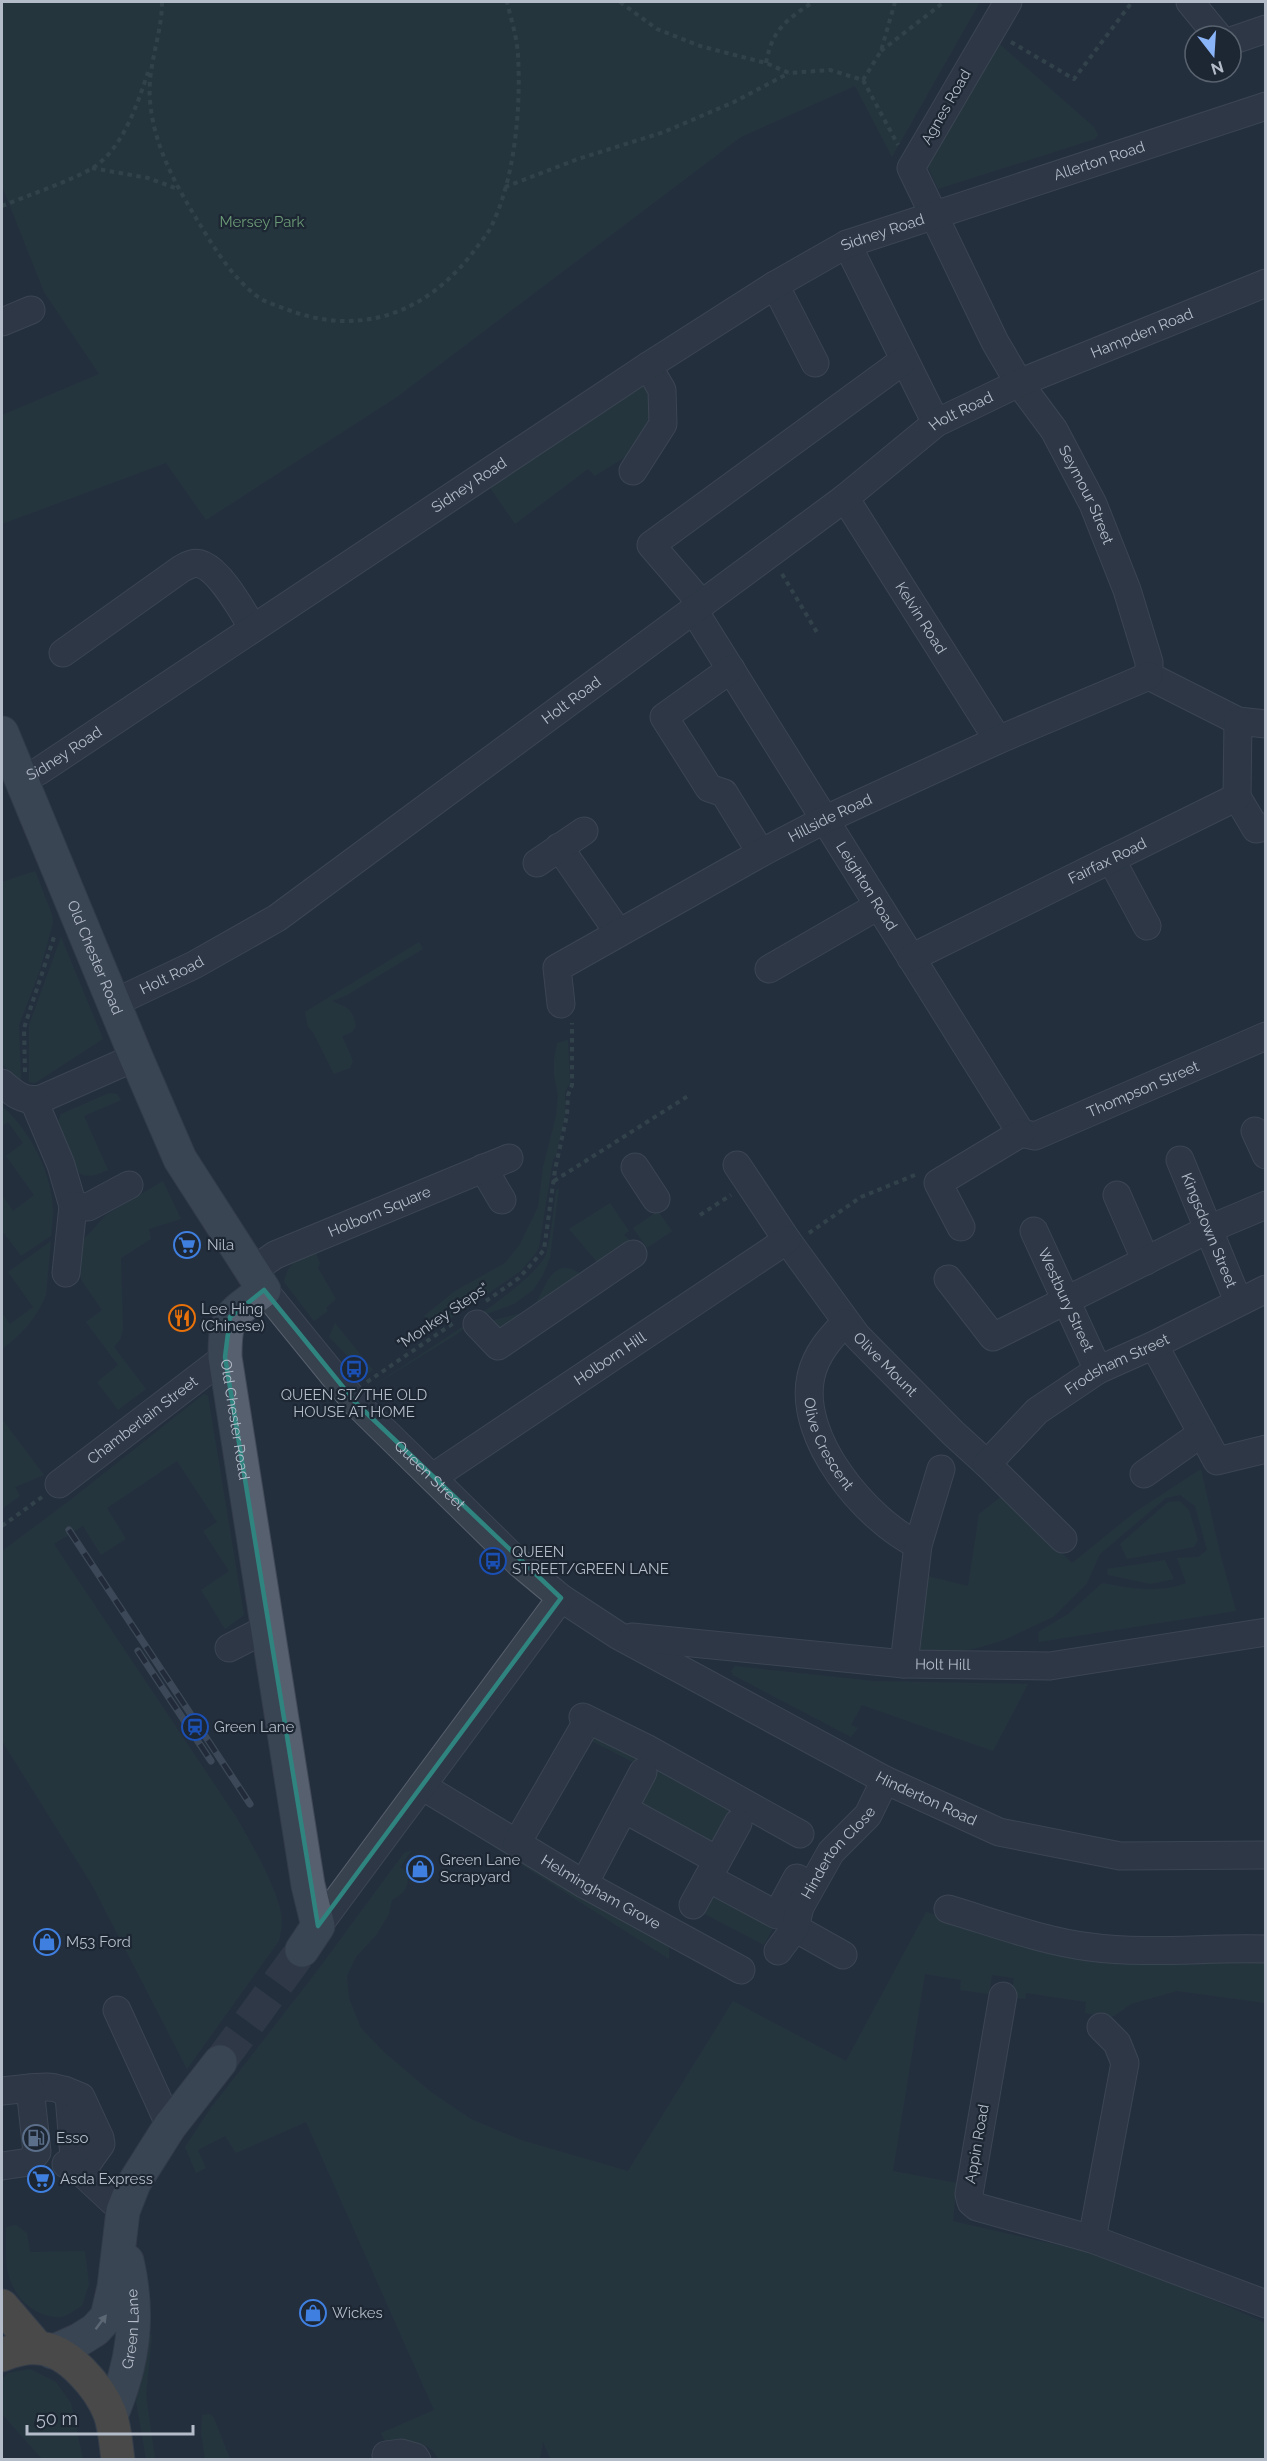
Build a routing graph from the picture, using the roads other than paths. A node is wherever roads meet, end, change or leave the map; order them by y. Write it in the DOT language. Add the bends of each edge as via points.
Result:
graph roads {
  1 [pos="1008,2"];
  2 [pos="1190,2"];
  3 [pos="1208,24"];
  4 [pos="1266,29"];
  5 [pos="1243,37"];
  6 [pos="1266,106"];
  7 [pos="932,215"];
  8 [pos="847,244"];
  9 [pos="1266,283"];
  10 [pos="775,285"];
  11 [pos="31,309"];
  12 [pos="2,322"];
  13 [pos="903,361"];
  14 [pos="815,363"];
  15 [pos="648,366"];
  16 [pos="1018,383"];
  17 [pos="936,423"];
  18 [pos="633,471"];
  19 [pos="845,498"];
  20 [pos="697,606"];
  21 [pos="253,628"];
  22 [pos="63,653"];
  23 [pos="731,669"];
  24 [pos="1149,676"];
  25 [pos="1239,722"];
  26 [pos="1266,724"];
  27 [pos="2,733"];
  28 [pos="998,740"];
  29 [pos="20,779"];
  30 [pos="1237,797"];
  31 [pos="824,820"];
  32 [pos="1266,827"];
  33 [pos="584,831"];
  34 [pos="559,847"];
  35 [pos="761,853"];
  36 [pos="1111,859"];
  37 [pos="537,863"];
  38 [pos="878,906"];
  39 [pos="1147,926"];
  40 [pos="618,932"];
  41 [pos="911,958"];
  42 [pos="770,969"];
  43 [pos="114,1003"];
  44 [pos="566,1010"];
  45 [pos="1266,1036"];
  46 [pos="136,1057"];
  47 [pos="2,1083"];
  48 [pos="29,1100"];
  49 [pos="1255,1131"];
  50 [pos="1021,1133"];
  51 [pos="1266,1155"];
  52 [pos="509,1158"];
  53 [pos="1180,1160"];
  54 [pos="635,1167"];
  55 [pos="483,1168"];
  56 [pos="743,1174"];
  57 [pos="129,1185"];
  58 [pos="1116,1195"];
  59 [pos="656,1199"];
  60 [pos="502,1200"];
  61 [pos="1266,1205"];
  62 [pos="73,1206"];
  63 [pos="961,1227"];
  64 [pos="1209,1229"];
  65 [pos="1034,1231"];
  66 [pos="789,1243"];
  67 [pos="633,1254"];
  68 [pos="1146,1261"];
  69 [pos="66,1273"];
  70 [pos="948,1279"];
  71 [pos="258,1281"];
  72 [pos="1266,1289"];
  73 [pos="1067,1301"];
  74 [pos="1238,1301"];
  75 [pos="474,1315"];
  76 [pos="845,1323"];
  77 [pos="1154,1345"];
  78 [pos="225,1357"];
  79 [pos="1098,1370"];
  80 [pos="1202,1433"];
  81 [pos="1266,1449"];
  82 [pos="987,1464"];
  83 [pos="941,1470"];
  84 [pos="1144,1474"];
  85 [pos="433,1477"];
  86 [pos="59,1484"];
  87 [pos="1063,1539"];
  88 [pos="918,1545"];
  89 [pos="561,1598"];
  90 [pos="268,1628"];
  91 [pos="1266,1632"];
  92 [pos="619,1636"];
  93 [pos="229,1648"];
  94 [pos="904,1664"];
  95 [pos="644,1772"];
  96 [pos="885,1780"];
  97 [pos="422,1786"];
  98 [pos="624,1809"];
  99 [pos="738,1822"];
  100 [pos="801,1834"];
  101 [pos="518,1844"];
  102 [pos="1266,1855"];
  103 [pos="712,1869"];
  104 [pos="802,1869"];
  105 [pos="584,1884"];
  106 [pos="948,1909"];
  107 [pos="795,1928"];
  108 [pos="310,1938"];
  109 [pos="1266,1949"];
  110 [pos="682,1950"];
  111 [pos="778,1951"];
  112 [pos="843,1955"];
  113 [pos="741,1970"];
  114 [pos="1003,1996"];
  115 [pos="117,2010"];
  116 [pos="1101,2027"];
  117 [pos="219,2062"];
  118 [pos="30,2088"];
  119 [pos="2,2091"];
  120 [pos="170,2126"];
  121 [pos="37,2152"];
  122 [pos="2,2166"];
  123 [pos="78,2171"];
  124 [pos="122,2225"];
  125 [pos="1092,2239"];
  126 [pos="1266,2304"];
  127 [pos="2,2306"];
  128 [pos="45,2350"];
  129 [pos="2,2355"];
  130 [pos="111,2416"];
  131 [pos="386,2456"];
  132 [pos="118,2460"];
  133 [pos="417,2460"];
  1 -- 7 [label="street, Agnes Road" via="911,168"];
  2 -- 3 [label="street"];
  4 -- 5 [label="street"];
  6 -- 7 [label="street, Allerton Road"];
  7 -- 8 [label="street, Sidney Road"];
  7 -- 16 [label="street, Seymour Street"];
  8 -- 10 [label="street, Sidney Road"];
  8 -- 13 [label="street"];
  9 -- 16 [label="street, Hampden Road"];
  10 -- 14 [label="street"];
  10 -- 15 [label="street, Sidney Road"];
  11 -- 12 [label="street"];
  13 -- 17 [label="street"];
  13 -- 20 [label="street, Leighton Road" via="651,545"];
  15 -- 18 [label="street" via="662,390 663,424"];
  15 -- 21 [label="street, Sidney Road"];
  16 -- 17 [label="street, Holt Road"];
  16 -- 24 [label="street, Seymour Street" via="1054,430 1093,504 1127,590 1149,662"];
  17 -- 19 [label="street, Holt Road"];
  19 -- 20 [label="street, Holt Road"];
  19 -- 28 [label="street, Kelvin Road"];
  20 -- 23 [label="street, Leighton Road"];
  20 -- 43 [label="street, Holt Road" via="277,918 194,965"];
  21 -- 22 [label="street" via="219,579 197,563 181,569"];
  21 -- 29 [label="street, Sidney Road" via="39,771"];
  23 -- 31 [label="street, Leighton Road"];
  23 -- 35 [label="street" via="664,717 709,788 724,793"];
  24 -- 25 [label="street"];
  24 -- 28 [label="street, Hillside Road"];
  25 -- 26 [label="street"];
  25 -- 30 [label="street"];
  27 -- 29 [label="main road, Old Chester Road"];
  28 -- 31 [label="street, Hillside Road"];
  29 -- 43 [label="main road, Old Chester Road"];
  30 -- 32 [label="street" via="1256,829"];
  30 -- 36 [label="street, Fairfax Road"];
  31 -- 35 [label="street, Hillside Road"];
  31 -- 38 [label="street, Leighton Road"];
  33 -- 34 [label="street"];
  34 -- 37 [label="street"];
  34 -- 40 [label="street"];
  35 -- 40 [label="street, Hillside Road"];
  36 -- 39 [label="street"];
  36 -- 41 [label="street, Fairfax Road"];
  38 -- 41 [label="street, Leighton Road"];
  38 -- 42 [label="street"];
  40 -- 44 [label="street, Hillside Road" via="557,968"];
  41 -- 50 [label="street, Leighton Road"];
  43 -- 46 [label="main road, Old Chester Road"];
  45 -- 50 [label="street, Thompson Street" via="1035,1136"];
  46 -- 48 [label="street" via="48,1098"];
  46 -- 71 [label="main road, Old Chester Road" via="180,1159"];
  47 -- 48 [label="street"];
  48 -- 62 [label="street" via="61,1165"];
  49 -- 51 [label="street"];
  50 -- 63 [label="street" via="938,1183"];
  52 -- 55 [label="street, Holborn Square"];
  53 -- 64 [label="street, Kingsdown Street"];
  54 -- 59 [label="street"];
  55 -- 60 [label="street"];
  55 -- 71 [label="street, Holborn Square" via="275,1255"];
  56 -- 66 [label="street, Olive Mount"];
  57 -- 62 [label="street" via="88,1207"];
  58 -- 68 [label="street"];
  61 -- 64 [label="street"];
  62 -- 69 [label="street"];
  64 -- 68 [label="street"];
  64 -- 74 [label="street, Kingsdown Street"];
  65 -- 73 [label="street, Westbury Street"];
  66 -- 76 [label="street, Olive Mount"];
  66 -- 85 [label="street, Holborn Hill"];
  67 -- 75 [label="street" via="498,1346"];
  68 -- 73 [label="street"];
  70 -- 73 [label="street" via="993,1337"];
  71 -- 78 [label="main road, Old Chester Road" via="230,1317 225,1330"];
  71 -- 85 [label="street, Queen Street" via="349,1395"];
  72 -- 74 [label="street, Frodsham Street"];
  73 -- 79 [label="street, Westbury Street"];
  74 -- 77 [label="street, Frodsham Street"];
  76 -- 82 [label="street, Olive Mount"];
  76 -- 88 [label="street, Olive Crescent" via="828,1340 814,1365 808,1399 812,1419 835,1464 864,1503 902,1538"];
  77 -- 79 [label="street, Frodsham Street"];
  77 -- 80 [label="street"];
  78 -- 86 [label="street, Chamberlain Street" via="114,1428 76,1461"];
  78 -- 90 [label="main road, Old Chester Road"];
  79 -- 82 [label="street, Frodsham Street" via="1037,1411"];
  80 -- 81 [label="street" via="1217,1461"];
  80 -- 84 [label="street"];
  82 -- 87 [label="street, Olive Mount"];
  83 -- 88 [label="street"];
  85 -- 89 [label="street, Queen Street" via="519,1563"];
  88 -- 94 [label="street"];
  89 -- 92 [label="street, Queen Street"];
  89 -- 97 [label="street"];
  90 -- 93 [label="street"];
  90 -- 108 [label="main road, Old Chester Road" via="309,1885"];
  91 -- 94 [label="street, Holt Hill" via="1050,1666"];
  92 -- 94 [label="street, Holt Hill"];
  92 -- 96 [label="street, Hinderton Road"];
  95 -- 98 [label="street"];
  96 -- 102 [label="street, Hinderton Road" via="999,1832 1120,1856"];
  96 -- 107 [label="street, Hinderton Close" via="868,1815 831,1852 800,1907"];
  97 -- 101 [label="street, Helmingham Grove"];
  97 -- 108 [label="street"];
  98 -- 103 [label="street"];
  98 -- 105 [label="street"];
  99 -- 103 [label="street"];
  100 -- 101 [label="street" via="585,1718"];
  101 -- 105 [label="street, Helmingham Grove"];
  103 -- 104 [label="street" via="777,1915"];
  103 -- 110 [label="street"];
  105 -- 110 [label="street, Helmingham Grove"];
  106 -- 109 [label="street" via="1042,1938 1091,1947"];
  107 -- 111 [label="street, Hinderton Close"];
  107 -- 112 [label="street"];
  110 -- 113 [label="street, Helmingham Grove"];
  114 -- 125 [label="street, Appin Road" via="969,2194 971,2202 977,2207"];
  115 -- 120 [label="street"];
  116 -- 125 [label="street" via="1117,2043 1125,2063"];
  117 -- 120 [label="main road, Green Lane"];
  118 -- 119 [label="street"];
  118 -- 121 [label="street"];
  118 -- 123 [label="street" via="53,2086 69,2096"];
  120 -- 124 [label="main road, Green Lane" via="134,2183"];
  121 -- 122 [label="street" via="29,2162"];
  121 -- 123 [label="street"];
  123 -- 124 [label="street"];
  128 -- 124 [label="main road, Green Lane, one-way" via="79,2340 107,2317"];
  124 -- 130 [label="main road, Green Lane" via="132,2284 134,2335 124,2385"];
  125 -- 126 [label="street, Appin Road"];
  127 -- 128 [label="highway"];
  128 -- 129 [label="highway"];
  128 -- 130 [label="highway" via="71,2362 86,2376"];
  130 -- 132 [label="highway"];
  131 -- 133 [label="street" via="401,2453"];
}
